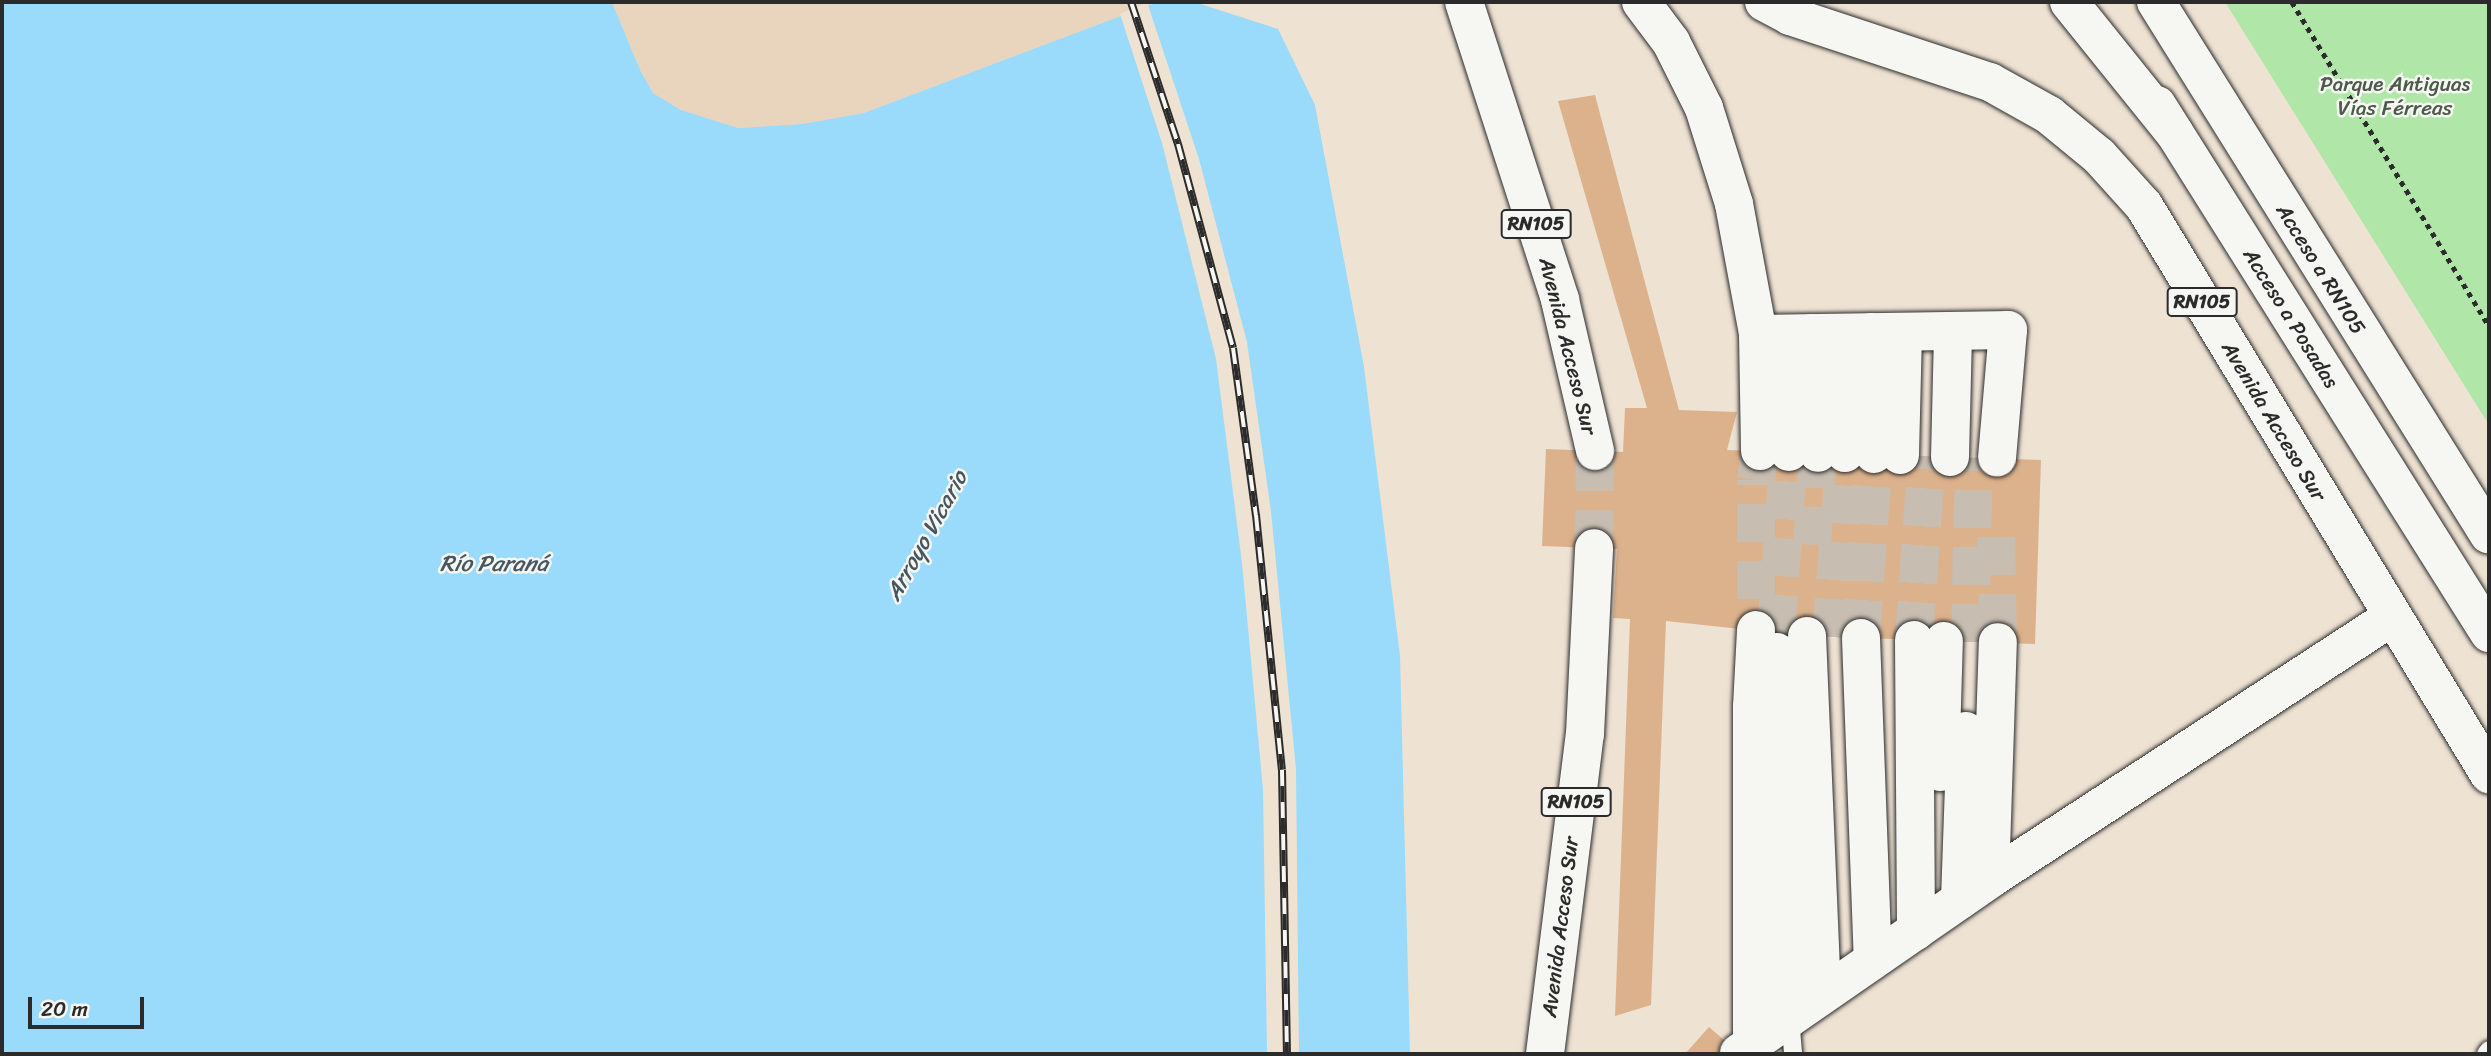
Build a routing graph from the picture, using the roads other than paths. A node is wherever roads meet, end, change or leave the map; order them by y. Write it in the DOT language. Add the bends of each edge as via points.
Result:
graph roads {
  1 [pos="1464,2"];
  2 [pos="1641,2"];
  3 [pos="1765,2"];
  4 [pos="2069,2"];
  5 [pos="2094,2"];
  6 [pos="2156,2"];
  7 [pos="2175,134"];
  8 [pos="1871,332"];
  9 [pos="1595,451"];
  10 [pos="1883,455"];
  11 [pos="2489,535"];
  12 [pos="1594,548"];
  13 [pos="2392,617"];
  14 [pos="2489,633"];
  15 [pos="1874,638"];
  16 [pos="2489,774"];
  17 [pos="1905,938"];
  18 [pos="1792,1036"];
  19 [pos="1746,1049"];
  20 [pos="1545,1054"];
  1 -- 9 [label="main road, Avenida Acceso Sur / RN105" via="1560,300"];
  2 -- 8 [label="main road" via="1671,42 1704,108 1734,204"];
  3 -- 13 [label="main road, Avenida Acceso Sur / RN105" via="1790,16 1990,82 2049,115 2099,156 2144,206"];
  4 -- 7 [label="main road"];
  5 -- 7 [label="main road, Acceso a Posadas"];
  6 -- 11 [label="main road, Acceso a RN105"];
  7 -- 14 [label="main road, Acceso a Posadas"];
  8 -- 10 [label="main road"];
  8 -- 10 [label="main road"];
  8 -- 10 [label="main road"];
  8 -- 10 [label="main road"];
  8 -- 10 [label="main road" via="2008,330"];
  12 -- 20 [label="main road, Avenida Acceso Sur / RN105" via="1585,733"];
  13 -- 16 [label="main road, Avenida Acceso Sur / RN105"];
  13 -- 17 [label="main road"];
  15 -- 17 [label="main road"];
  15 -- 17 [label="main road"];
  15 -- 17 [label="main road"];
  15 -- 17 [label="main road"];
  15 -- 18 [label="main road"];
  15 -- 19 [label="main road" via="1752,707"];
  17 -- 18 [label="main road"];
  18 -- 19 [label="main road"];
}
